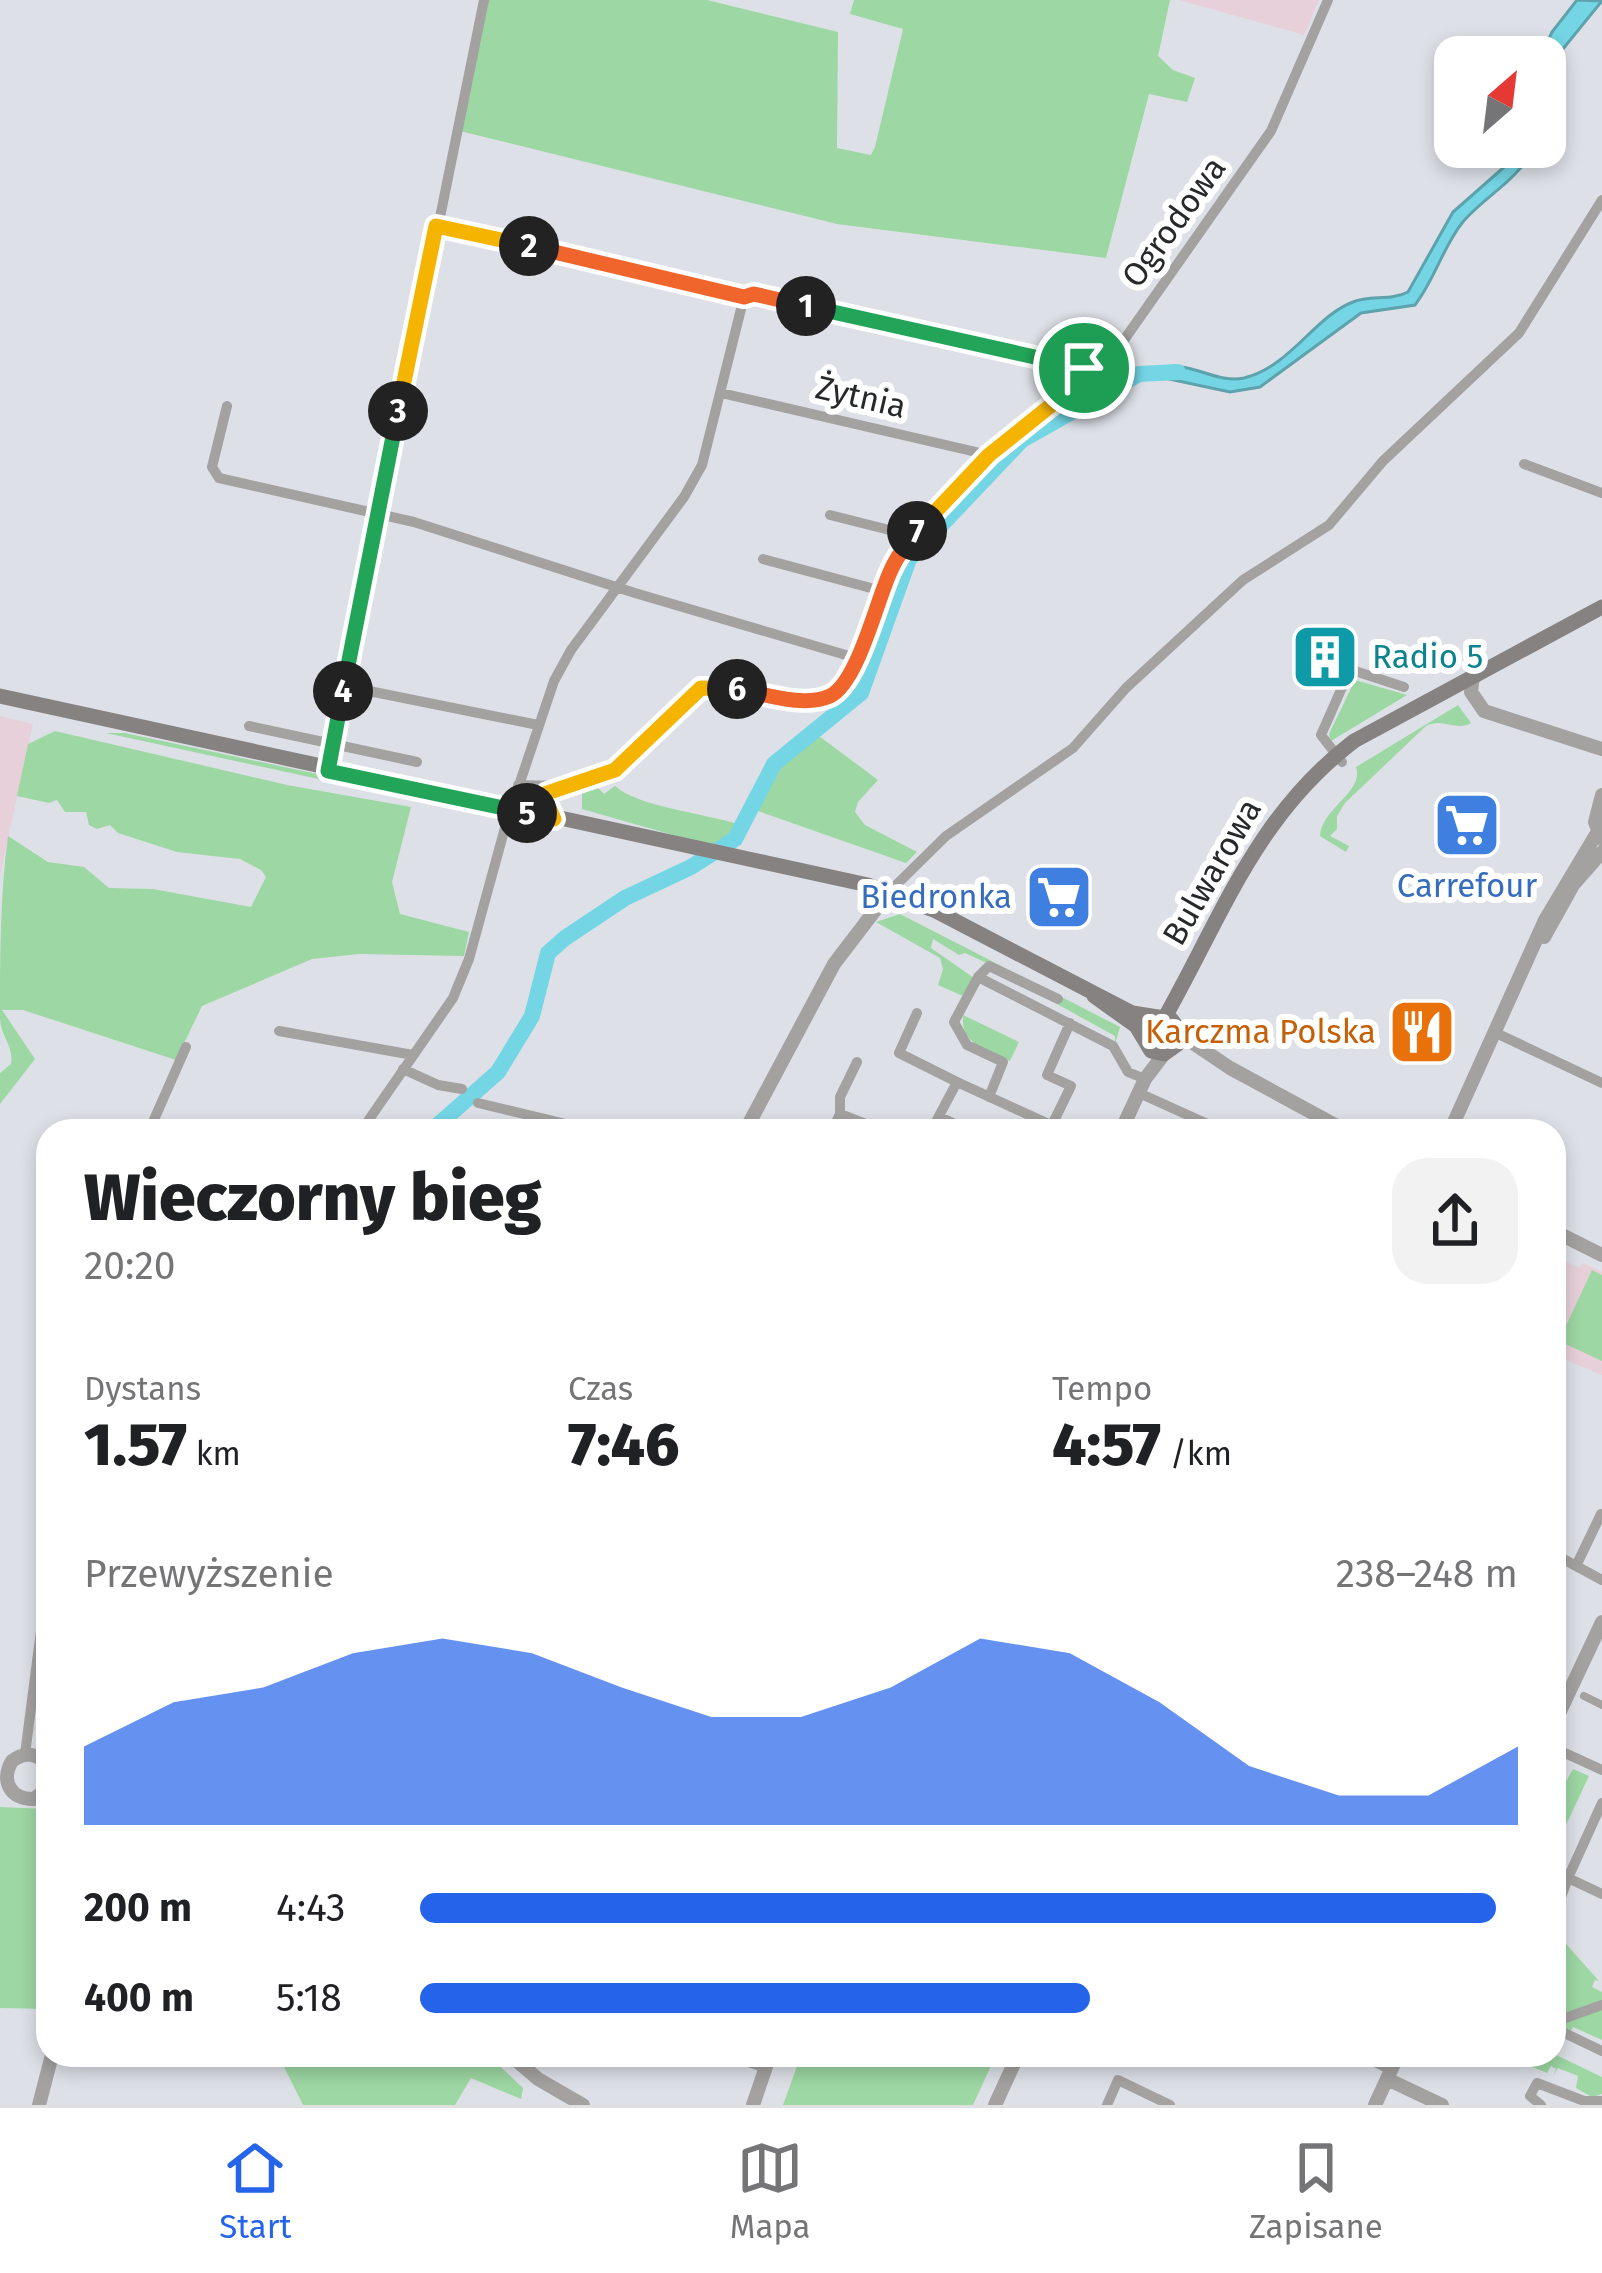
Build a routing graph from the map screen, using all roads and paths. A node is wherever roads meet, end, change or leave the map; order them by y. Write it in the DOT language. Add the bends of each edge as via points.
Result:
graph roads {
  1 [pos="484,0"];
  2 [pos="1328,0"];
  3 [pos="1602,200"];
  4 [pos="436,226"];
  5 [pos="744,297"];
  6 [pos="1084,368"];
  7 [pos="721,393"];
  8 [pos="227,406"];
  9 [pos="989,455"];
  10 [pos="1524,464"];
  11 [pos="1602,494"];
  12 [pos="380,513"];
  13 [pos="830,515"];
  14 [pos="913,536"];
  15 [pos="764,559"];
  16 [pos="619,587"];
  17 [pos="882,591"];
  18 [pos="1602,607"];
  19 [pos="856,658"];
  20 [pos="1466,685"];
  21 [pos="344,686"];
  22 [pos="1404,687"];
  23 [pos="0,696"];
  24 [pos="538,725"];
  25 [pos="249,726"];
  26 [pos="333,746"];
  27 [pos="1602,749"];
  28 [pos="1338,759"];
  29 [pos="417,762"];
  30 [pos="328,771"];
  31 [pos="518,784"];
  32 [pos="559,788"];
  33 [pos="1602,795"];
  34 [pos="510,809"];
  35 [pos="554,819"];
  36 [pos="1600,836"];
  37 [pos="1602,852"];
  38 [pos="890,892"];
  39 [pos="1534,951"];
  40 [pos="978,977"];
  41 [pos="1058,999"];
  42 [pos="917,1013"];
  43 [pos="1070,1023"];
  44 [pos="279,1030"];
  45 [pos="1496,1033"];
  46 [pos="1163,1035"];
  47 [pos="186,1047"];
  48 [pos="412,1055"];
  49 [pos="857,1062"];
  50 [pos="403,1069"];
  51 [pos="957,1082"];
  52 [pos="1602,1084"];
  53 [pos="1142,1086"];
  54 [pos="462,1089"];
  55 [pos="989,1096"];
  56 [pos="478,1103"];
  57 [pos="840,1114"];
  58 [pos="940,1117"];
  59 [pos="154,1119"];
  60 [pos="369,1119"];
  61 [pos="545,1119"];
  62 [pos="751,1119"];
  63 [pos="838,1119"];
  64 [pos="853,1119"];
  65 [pos="944,1119"];
  66 [pos="1039,1119"];
  67 [pos="1061,1119"];
  68 [pos="1127,1119"];
  69 [pos="1201,1119"];
  70 [pos="1324,1119"];
  71 [pos="1456,1119"];
  72 [pos="1566,1237"];
  73 [pos="1602,1255"];
  74 [pos="1600,1514"];
  75 [pos="1566,1561"];
  76 [pos="1576,1566"];
  77 [pos="1602,1580"];
  78 [pos="1602,1622"];
  79 [pos="36,1638"];
  80 [pos="1584,1696"];
  81 [pos="1566,1698"];
  82 [pos="1602,1705"];
  83 [pos="0,1752"];
  84 [pos="1566,1754"];
  85 [pos="12,1762"];
  86 [pos="1602,1770"];
  87 [pos="4,1791"];
  88 [pos="36,1795"];
  89 [pos="1602,1804"];
  90 [pos="1568,1878"];
  91 [pos="1566,1883"];
  92 [pos="1602,1894"];
  93 [pos="1602,2005"];
  94 [pos="1566,2020"];
  95 [pos="1566,2032"];
  96 [pos="1602,2051"];
  97 [pos="49,2067"];
  98 [pos="524,2067"];
  99 [pos="766,2067"];
  100 [pos="1012,2067"];
  101 [pos="1377,2067"];
  102 [pos="1393,2067"];
  103 [pos="1389,2075"];
  104 [pos="1602,2101"];
  105 [pos="39,2105"];
  106 [pos="584,2105"];
  107 [pos="753,2105"];
  108 [pos="995,2105"];
  109 [pos="1107,2105"];
  110 [pos="1170,2105"];
  111 [pos="1375,2105"];
  112 [pos="1442,2105"];
  113 [pos="1541,2105"];
  1 -- 4 [label="street"];
  2 -- 6 [label="street, Ogrodowa" via="1282,111 1240,180 1112,357"];
  3 -- 38 [label="street" via="1533,315 1393,451 1330,525 1243,580 1073,748 946,836"];
  4 -- 5 [label="street"];
  4 -- 12 [label="street"];
  5 -- 6 [label="street"];
  5 -- 7 [label="street"];
  6 -- 9 [label="street, Ogrodowa" via="1074,387"];
  7 -- 9 [label="street, Żytnia"];
  7 -- 16 [label="street" via="702,465"];
  8 -- 12 [label="street" via="212,467 218,478"];
  9 -- 14 [label="street, Ogrodowa"];
  10 -- 11 [label="street"];
  12 -- 16 [label="street"];
  12 -- 21 [label="street"];
  13 -- 14 [label="street"];
  14 -- 17 [label="street, Ogrodowa"];
  15 -- 17 [label="street"];
  16 -- 19 [label="street"];
  16 -- 24 [label="street" via="572,650"];
  17 -- 19 [label="street, Ogrodowa"];
  18 -- 20 [label="main road, Bulwarowa"];
  19 -- 32 [label="street" via="844,685 815,700 701,688 615,770"];
  20 -- 27 [label="street" via="1484,711"];
  20 -- 28 [label="main road, Bulwarowa"];
  21 -- 24 [label="street"];
  21 -- 26 [label="street"];
  22 -- 28 [label="street" via="1348,674 1321,735"];
  23 -- 30 [label="main road"];
  24 -- 31 [label="street"];
  25 -- 26 [label="street"];
  26 -- 29 [label="street"];
  26 -- 30 [label="street"];
  28 -- 46 [label="main road, Bulwarowa" via="1258,857"];
  30 -- 34 [label="main road"];
  31 -- 32 [label="street"];
  31 -- 34 [label="street"];
  32 -- 35 [label="street" via="545,799"];
  33 -- 36 [label="street" via="1595,811"];
  34 -- 35 [label="main road"];
  34 -- 48 [label="street" via="469,959 453,998"];
  35 -- 38 [label="main road"];
  36 -- 39 [label="street" via="1562,887"];
  37 -- 39 [label="street"];
  38 -- 46 [label="main road" via="1145,1018"];
  38 -- 62 [label="street" via="834,964"];
  39 -- 45 [label="street"];
  40 -- 41 [label="street" via="989,966"];
  40 -- 43 [label="street"];
  40 -- 55 [label="street" via="953,1022 967,1045 1004,1062"];
  42 -- 51 [label="street" via="898,1053"];
  43 -- 53 [label="street" via="1113,1046"];
  43 -- 67 [label="street" via="1047,1075 1070,1086"];
  44 -- 48 [label="street"];
  45 -- 52 [label="street"];
  45 -- 71 [label="street"];
  46 -- 53 [label="street"];
  46 -- 70 [label="street"];
  47 -- 59 [label="street"];
  48 -- 50 [label="street"];
  49 -- 57 [label="street"];
  50 -- 54 [label="street"];
  50 -- 60 [label="street"];
  51 -- 55 [label="street"];
  51 -- 58 [label="street"];
  53 -- 68 [label="street"];
  53 -- 69 [label="street"];
  55 -- 66 [label="street"];
  56 -- 61 [label="street"];
  57 -- 63 [label="street"];
  57 -- 64 [label="street"];
  58 -- 65 [label="street"];
  72 -- 73 [label="street"];
  74 -- 76 [label="street"];
  75 -- 76 [label="street"];
  76 -- 77 [label="street"];
  78 -- 81 [label="street"];
  79 -- 85 [label="street"];
  80 -- 82 [label="street"];
  83 -- 85 [label="street"];
  84 -- 86 [label="street"];
  85 -- 87 [label="street"];
  87 -- 88 [label="street"];
  89 -- 90 [label="street"];
  90 -- 91 [label="street"];
  90 -- 92 [label="street"];
  93 -- 94 [label="street"];
  95 -- 96 [label="street"];
  97 -- 105 [label="street"];
  98 -- 106 [label="street"];
  99 -- 107 [label="street"];
  100 -- 108 [label="street"];
  101 -- 103 [label="street"];
  102 -- 103 [label="street"];
  103 -- 111 [label="street"];
  103 -- 112 [label="street"];
  104 -- 113 [label="street" via="1537,2083 1530,2096"];
  109 -- 110 [label="street" via="1118,2080"];
}
